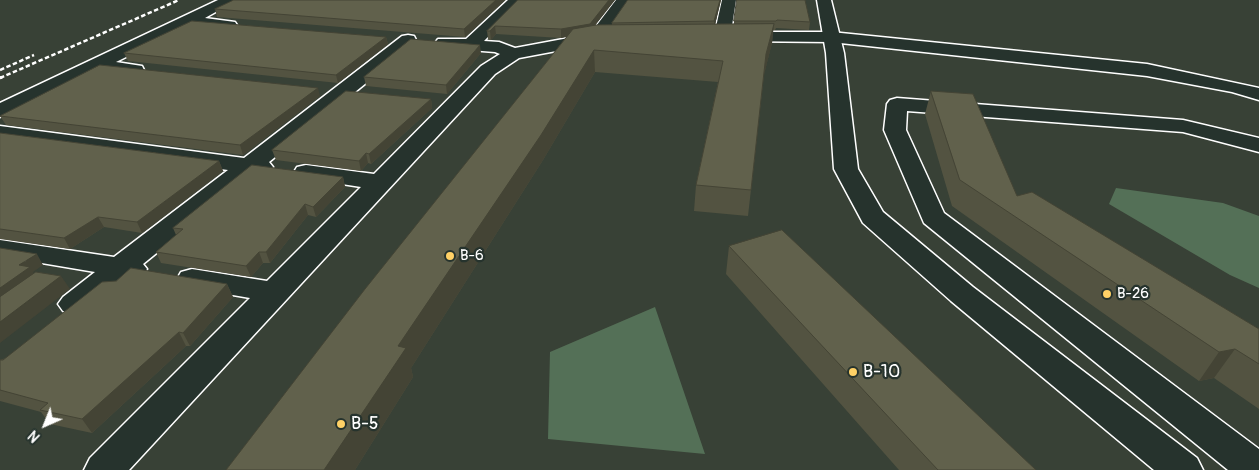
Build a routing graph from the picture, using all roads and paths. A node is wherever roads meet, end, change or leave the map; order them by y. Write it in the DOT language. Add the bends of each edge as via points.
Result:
graph roads {
  1 [pos="230,0"];
  2 [pos="517,0"];
  3 [pos="624,0"];
  4 [pos="729,0"];
  5 [pos="824,0"];
  6 [pos="186,21"];
  7 [pos="249,26"];
  8 [pos="703,36"];
  9 [pos="722,36"];
  10 [pos="831,37"];
  11 [pos="596,38"];
  12 [pos="615,38"];
  13 [pos="470,45"];
  14 [pos="513,54"];
  15 [pos="94,65"];
  16 [pos="157,72"];
  17 [pos="314,88"];
  18 [pos="343,92"];
  19 [pos="371,94"];
  20 [pos="1259,94"];
  21 [pos="0,111"];
  22 [pos="0,133"];
  23 [pos="1259,144"];
  24 [pos="250,165"];
  25 [pos="379,182"];
  26 [pos="0,248"];
  27 [pos="120,268"];
  28 [pos="274,292"];
  29 [pos="53,321"];
  30 [pos="104,470"];
  31 [pos="1183,470"];
  32 [pos="1257,470"];
  1 -- 6 [label="street"];
  2 -- 13 [label="street"];
  3 -- 11 [label="street"];
  4 -- 9 [label="street"];
  5 -- 10 [label="street"];
  6 -- 7 [label="street"];
  6 -- 15 [label="street"];
  8 -- 9 [label="street"];
  9 -- 10 [label="street"];
  10 -- 20 [label="street" via="1147,70"];
  10 -- 31 [label="street" via="846,168 872,216 962,294"];
  11 -- 12 [label="street"];
  11 -- 14 [label="street"];
  13 -- 14 [label="street" via="500,47"];
  13 -- 18 [label="street" via="398,39"];
  14 -- 25 [label="street" via="445,102"];
  15 -- 16 [label="street"];
  15 -- 21 [label="street"];
  17 -- 18 [label="street"];
  18 -- 19 [label="street"];
  18 -- 24 [label="street"];
  22 -- 24 [label="street"];
  23 -- 32 [label="street" via="1183,126 897,104 895,130 934,217"];
  24 -- 25 [label="street"];
  24 -- 27 [label="street"];
  25 -- 28 [label="street"];
  26 -- 27 [label="street"];
  27 -- 28 [label="street"];
  27 -- 29 [label="street"];
  28 -- 30 [label="street"];
}
